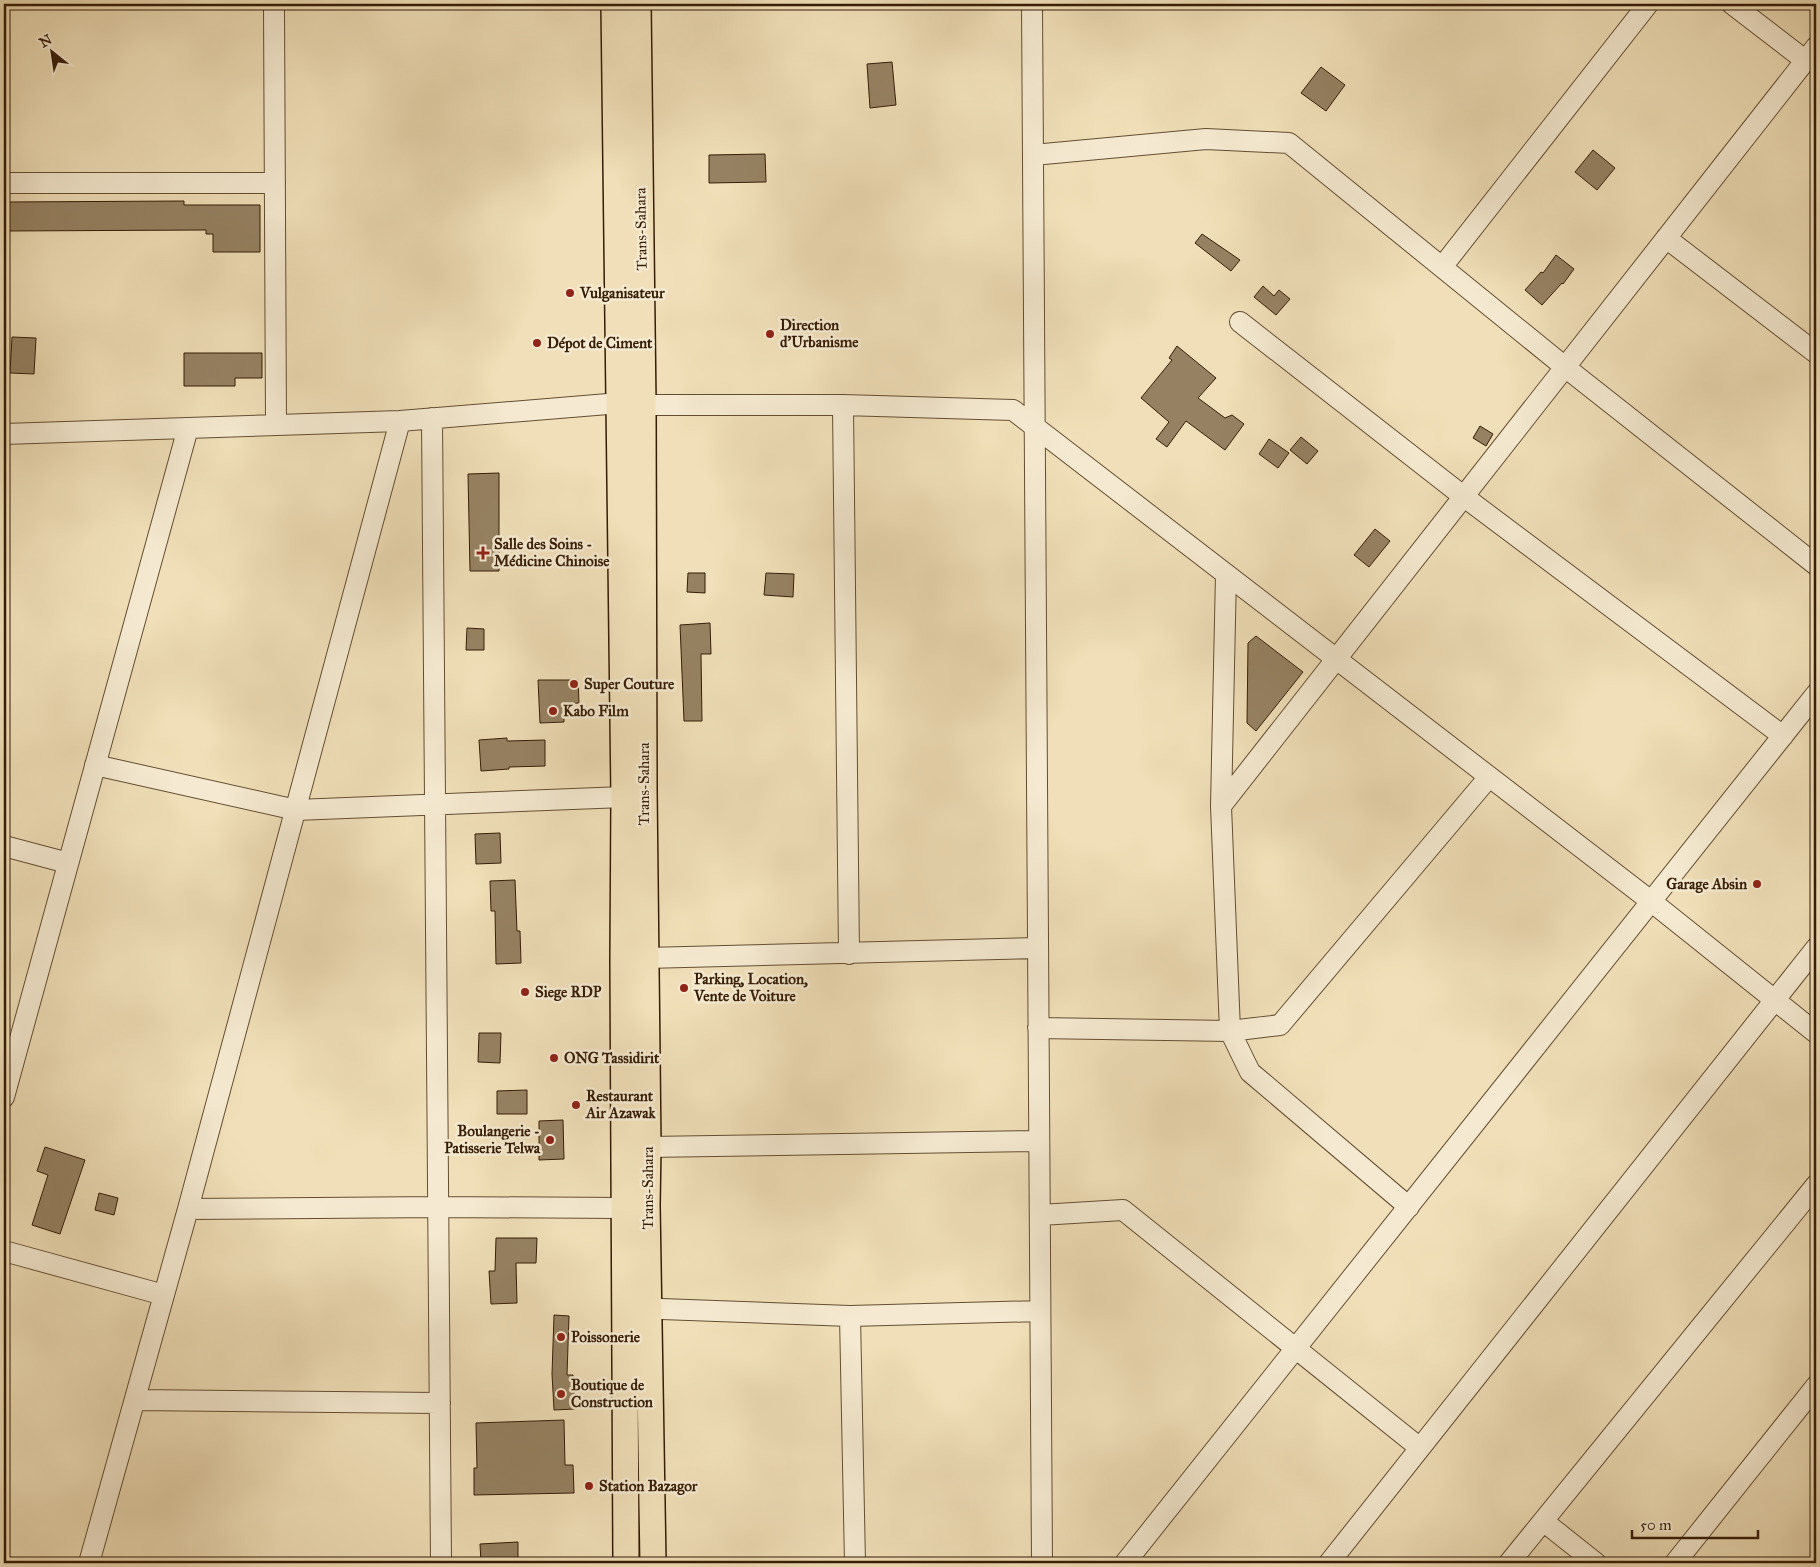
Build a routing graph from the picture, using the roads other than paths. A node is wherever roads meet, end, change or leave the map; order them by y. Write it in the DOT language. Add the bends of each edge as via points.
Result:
graph roads {
  1 [pos="274,4"];
  2 [pos="614,4"];
  3 [pos="638,4"];
  4 [pos="1032,4"];
  5 [pos="1648,4"];
  6 [pos="1732,4"];
  7 [pos="1811,54"];
  8 [pos="1033,155"];
  9 [pos="4,182"];
  10 [pos="275,183"];
  11 [pos="1666,238"];
  12 [pos="1442,267"];
  13 [pos="1240,322"];
  14 [pos="1816,353"];
  15 [pos="1565,367"];
  16 [pos="632,404"];
  17 [pos="843,405"];
  18 [pos="432,418"];
  19 [pos="400,421"];
  20 [pos="276,425"];
  21 [pos="1035,427"];
  22 [pos="188,428"];
  23 [pos="4,434"];
  24 [pos="1463,496"];
  25 [pos="1816,565"];
  26 [pos="1226,574"];
  27 [pos="1336,658"];
  28 [pos="1816,694"];
  29 [pos="1783,736"];
  30 [pos="95,765"];
  31 [pos="1489,776"];
  32 [pos="624,797"];
  33 [pos="435,805"];
  34 [pos="1221,806"];
  35 [pos="296,810"];
  36 [pos="4,846"];
  37 [pos="68,863"];
  38 [pos="1652,902"];
  39 [pos="1038,948"];
  40 [pos="1816,948"];
  41 [pos="849,954"];
  42 [pos="646,958"];
  43 [pos="1776,999"];
  44 [pos="1038,1028"];
  45 [pos="1230,1031"];
  46 [pos="1816,1033"];
  47 [pos="10,1050"];
  48 [pos="4,1097"];
  49 [pos="1039,1142"];
  50 [pos="648,1147"];
  51 [pos="1816,1185"];
  52 [pos="1409,1207"];
  53 [pos="439,1208"];
  54 [pos="624,1208"];
  55 [pos="188,1210"];
  56 [pos="1040,1215"];
  57 [pos="4,1251"];
  58 [pos="164,1295"];
  59 [pos="625,1308"];
  60 [pos="650,1309"];
  61 [pos="1040,1311"];
  62 [pos="850,1316"];
  63 [pos="1296,1348"];
  64 [pos="1816,1386"];
  65 [pos="134,1400"];
  66 [pos="440,1403"];
  67 [pos="1420,1448"];
  68 [pos="1543,1521"];
  69 [pos="88,1563"];
  70 [pos="441,1563"];
  71 [pos="626,1563"];
  72 [pos="652,1563"];
  73 [pos="855,1563"];
  74 [pos="1042,1563"];
  75 [pos="1125,1563"];
  76 [pos="1329,1563"];
  77 [pos="1510,1563"];
  78 [pos="1596,1563"];
  79 [pos="1675,1563"];
  1 -- 10 [label="street"];
  2 -- 16 [label="main road, Trans-Sahara"];
  3 -- 16 [label="main road, Trans-Sahara"];
  4 -- 8 [label="street"];
  5 -- 12 [label="street"];
  6 -- 7 [label="street"];
  7 -- 11 [label="street"];
  8 -- 12 [label="street" via="1206,139 1289,144"];
  8 -- 21 [label="street"];
  9 -- 10 [label="street"];
  10 -- 20 [label="street"];
  11 -- 14 [label="street"];
  11 -- 15 [label="street"];
  12 -- 15 [label="street"];
  13 -- 24 [label="street"];
  15 -- 24 [label="street"];
  15 -- 25 [label="street"];
  16 -- 17 [label="street"];
  16 -- 18 [label="street"];
  16 -- 32 [label="main road, Trans-Sahara"];
  16 -- 42 [label="main road, Trans-Sahara"];
  17 -- 21 [label="street" via="1013,410"];
  17 -- 41 [label="street"];
  18 -- 19 [label="street"];
  18 -- 33 [label="street"];
  19 -- 20 [label="street"];
  19 -- 35 [label="street"];
  20 -- 22 [label="street"];
  21 -- 26 [label="street"];
  21 -- 39 [label="street"];
  22 -- 23 [label="street"];
  22 -- 30 [label="street"];
  24 -- 27 [label="street"];
  24 -- 29 [label="street"];
  26 -- 27 [label="street"];
  26 -- 34 [label="street"];
  27 -- 31 [label="street"];
  27 -- 34 [label="street"];
  28 -- 29 [label="street"];
  29 -- 38 [label="street"];
  30 -- 35 [label="street"];
  30 -- 37 [label="street"];
  31 -- 38 [label="street"];
  31 -- 45 [label="street" via="1280,1025"];
  32 -- 33 [label="street"];
  32 -- 54 [label="main road, Trans-Sahara"];
  33 -- 35 [label="street"];
  33 -- 53 [label="street"];
  34 -- 45 [label="street"];
  35 -- 55 [label="street"];
  36 -- 37 [label="street"];
  37 -- 47 [label="street"];
  38 -- 43 [label="street"];
  38 -- 52 [label="street"];
  39 -- 41 [label="street"];
  39 -- 44 [label="street"];
  40 -- 43 [label="street"];
  41 -- 42 [label="street"];
  42 -- 50 [label="main road, Trans-Sahara"];
  43 -- 46 [label="street"];
  43 -- 67 [label="street"];
  44 -- 45 [label="street"];
  44 -- 49 [label="street"];
  45 -- 52 [label="street" via="1250,1072"];
  47 -- 48 [label="street"];
  49 -- 50 [label="street"];
  49 -- 56 [label="street"];
  50 -- 60 [label="main road, Trans-Sahara"];
  51 -- 68 [label="street"];
  52 -- 63 [label="street"];
  53 -- 54 [label="street"];
  53 -- 55 [label="street"];
  53 -- 66 [label="street"];
  54 -- 59 [label="main road, Trans-Sahara"];
  55 -- 58 [label="street"];
  56 -- 61 [label="street"];
  56 -- 63 [label="street" via="1123,1210"];
  57 -- 58 [label="street"];
  58 -- 65 [label="street"];
  59 -- 60 [label="street"];
  59 -- 71 [label="main road, Trans-Sahara"];
  60 -- 62 [label="street"];
  60 -- 72 [label="main road, Trans-Sahara"];
  61 -- 62 [label="street"];
  61 -- 74 [label="street"];
  62 -- 73 [label="street"];
  63 -- 67 [label="street"];
  63 -- 75 [label="street"];
  64 -- 79 [label="street"];
  65 -- 66 [label="street"];
  65 -- 69 [label="street"];
  66 -- 70 [label="street"];
  67 -- 76 [label="street"];
  68 -- 77 [label="street"];
  68 -- 78 [label="street"];
}
